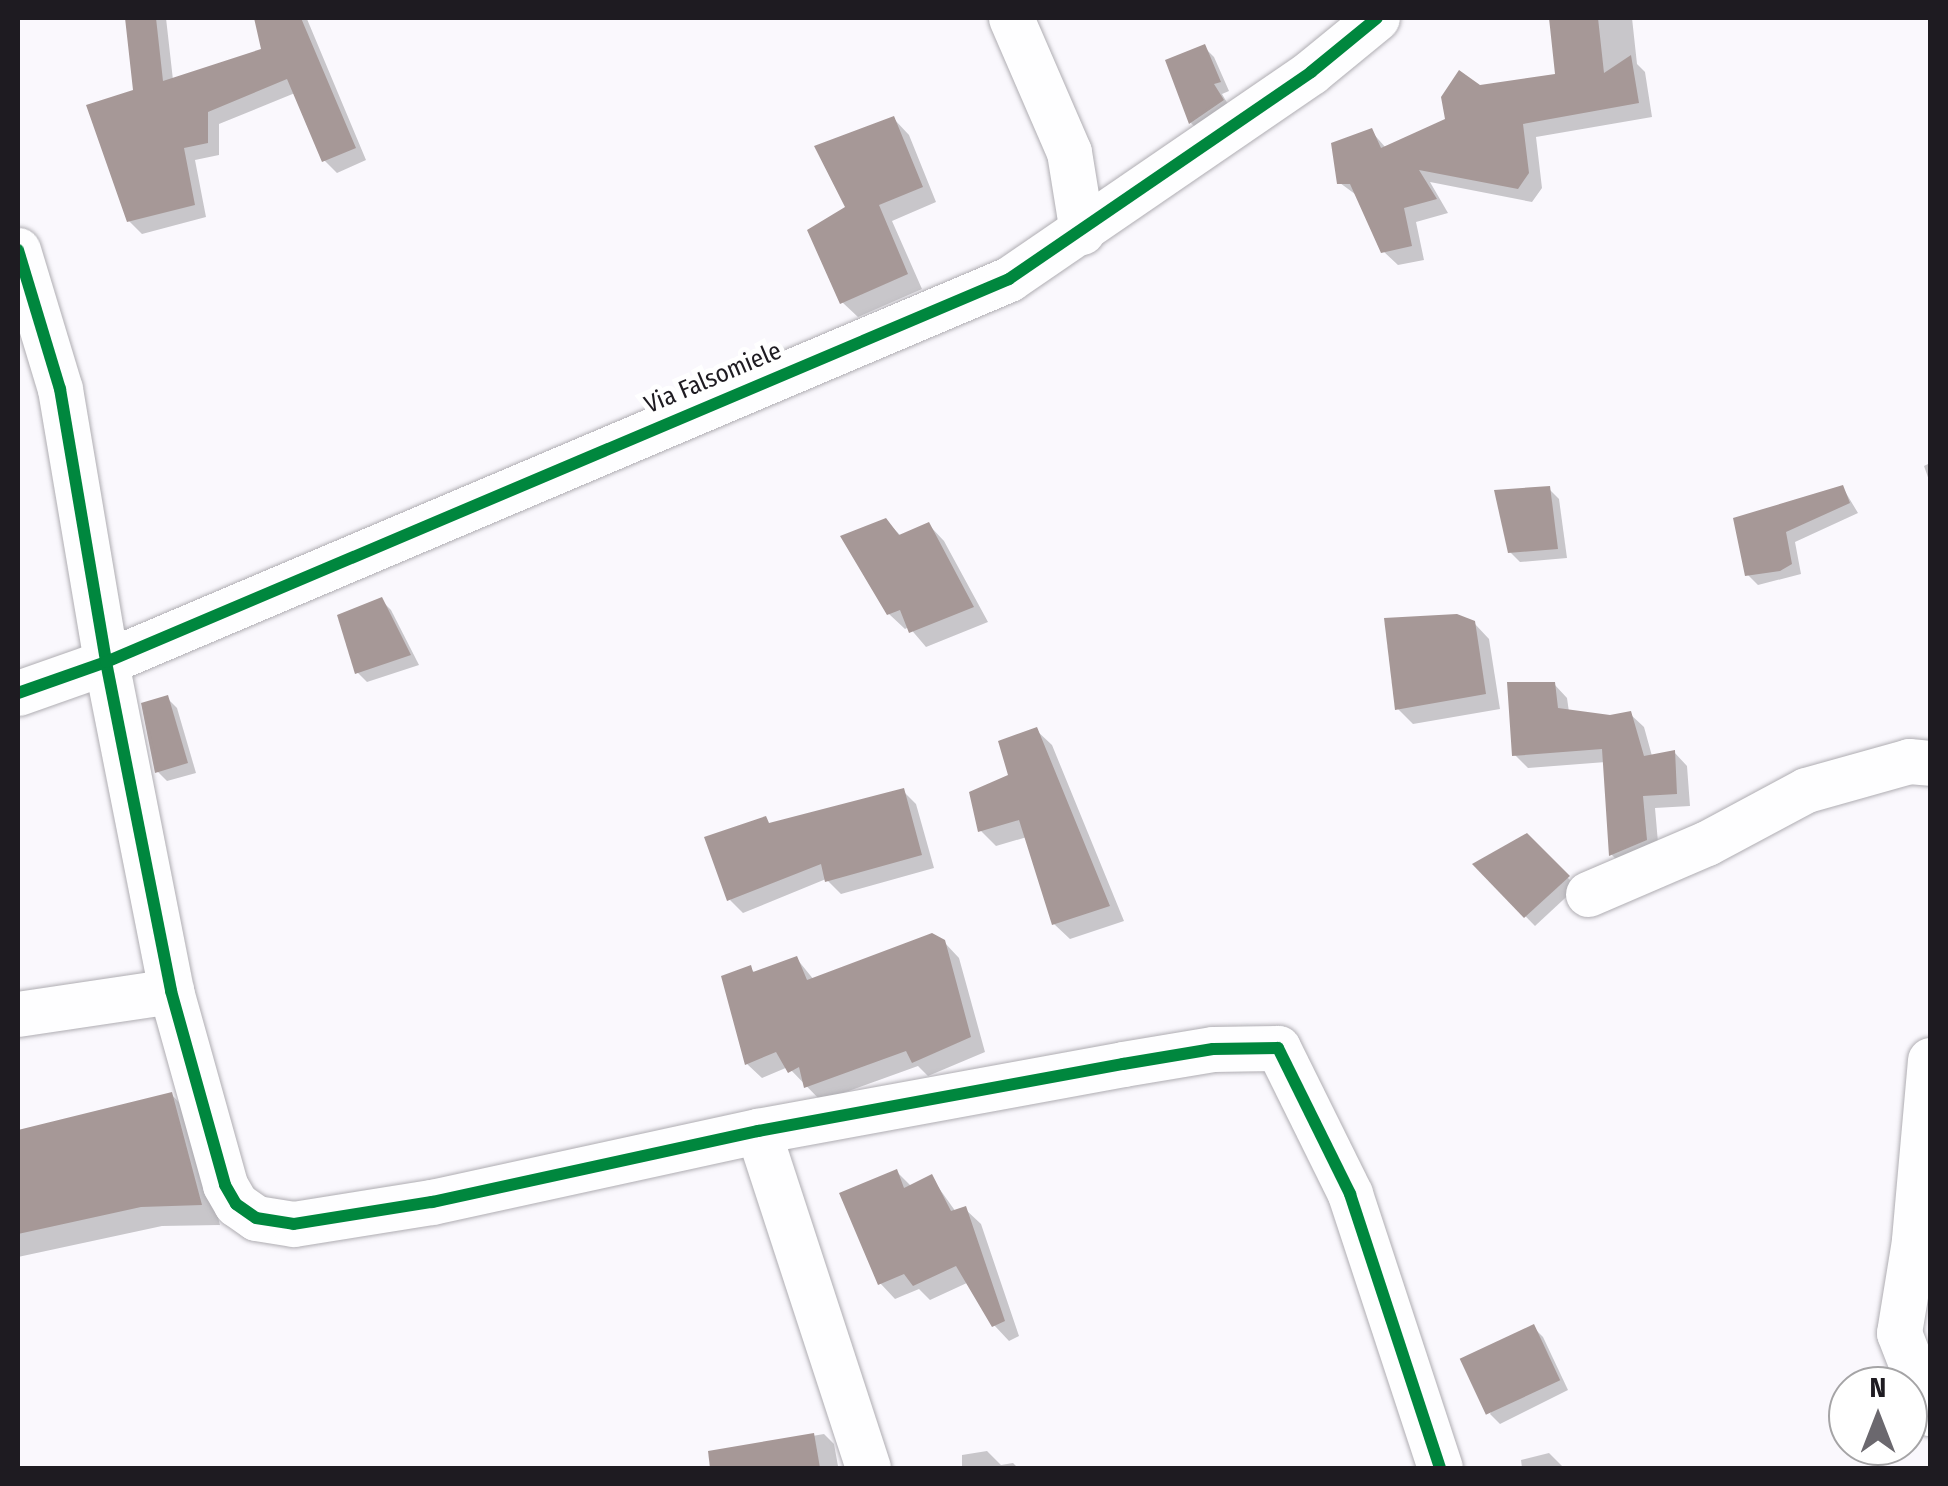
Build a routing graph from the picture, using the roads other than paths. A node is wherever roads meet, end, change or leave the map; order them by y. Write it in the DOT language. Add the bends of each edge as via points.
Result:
graph roads {
  1 [pos="1011,18"];
  2 [pos="1377,18"];
  3 [pos="1082,232"];
  4 [pos="18,250"];
  5 [pos="106,662"];
  6 [pos="19,696"];
  7 [pos="1930,763"];
  8 [pos="1588,894"];
  9 [pos="172,991"];
  10 [pos="18,1014"];
  11 [pos="1930,1060"];
  12 [pos="758,1131"];
  13 [pos="1930,1414"];
  14 [pos="868,1468"];
  15 [pos="1440,1468"];
  1 -- 3 [label="street" via="1069,152"];
  2 -- 3 [label="street, Via Falsomiele"];
  3 -- 5 [label="street, Via Falsomiele" via="1008,279"];
  4 -- 5 [label="street" via="60,390"];
  5 -- 6 [label="street, Via Falsomiele"];
  5 -- 9 [label="street"];
  7 -- 8 [label="street" via="1910,761 1806,790 1707,843"];
  9 -- 10 [label="street"];
  9 -- 12 [label="street" via="225,1185 256,1218 294,1224 415,1204"];
  11 -- 13 [label="street" via="1914,1241 1898,1332"];
  12 -- 14 [label="street"];
  12 -- 15 [label="street" via="1213,1049 1278,1048 1350,1194"];
}
